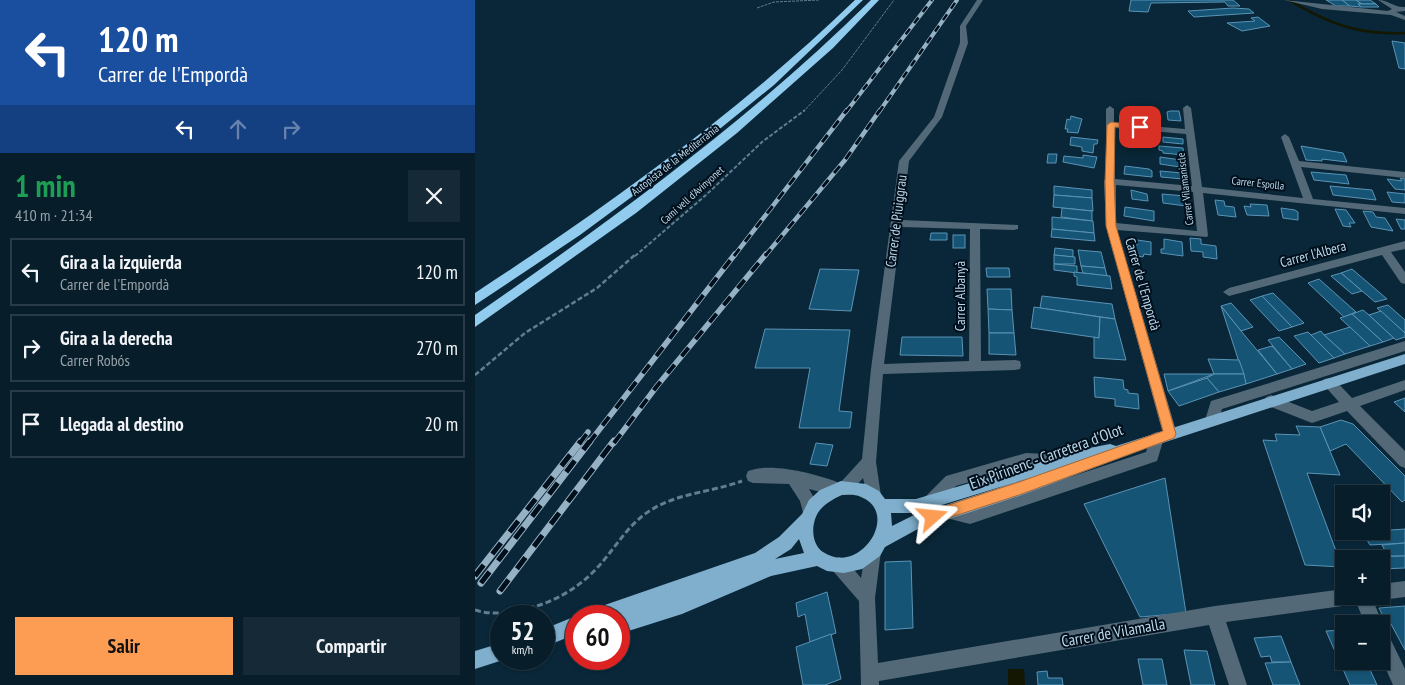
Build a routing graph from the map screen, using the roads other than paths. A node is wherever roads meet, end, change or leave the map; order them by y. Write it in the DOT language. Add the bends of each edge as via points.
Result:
graph roads {
  1 [pos="859,0"];
  2 [pos="875,0"];
  3 [pos="980,0"];
  4 [pos="1322,0"];
  5 [pos="1381,0"];
  6 [pos="1291,1"];
  7 [pos="1331,8"];
  8 [pos="1400,10"];
  9 [pos="1405,18"];
  10 [pos="1187,108"];
  11 [pos="1110,110"];
  12 [pos="1111,125"];
  13 [pos="1191,132"];
  14 [pos="1285,137"];
  15 [pos="1296,164"];
  16 [pos="1405,174"];
  17 [pos="1109,181"];
  18 [pos="1197,190"];
  19 [pos="1309,201"];
  20 [pos="1405,211"];
  21 [pos="895,223"];
  22 [pos="975,226"];
  23 [pos="1111,226"];
  24 [pos="1014,227"];
  25 [pos="1405,244"];
  26 [pos="1384,250"];
  27 [pos="1405,280"];
  28 [pos="1229,292"];
  29 [pos="475,300"];
  30 [pos="475,322"];
  31 [pos="1405,346"];
  32 [pos="1405,359"];
  33 [pos="1015,365"];
  34 [pos="975,366"];
  35 [pos="877,369"];
  36 [pos="1329,383"];
  37 [pos="1405,385"];
  38 [pos="1271,402"];
  39 [pos="1351,404"];
  40 [pos="1212,420"];
  41 [pos="1163,436"];
  42 [pos="1142,443"];
  43 [pos="1405,461"];
  44 [pos="869,462"];
  45 [pos="753,476"];
  46 [pos="793,477"];
  47 [pos="841,489"];
  48 [pos="877,501"];
  49 [pos="947,512"];
  50 [pos="807,516"];
  51 [pos="877,546"];
  52 [pos="818,558"];
  53 [pos="839,565"];
  54 [pos="1405,589"];
  55 [pos="1390,591"];
  56 [pos="867,598"];
  57 [pos="1335,599"];
  58 [pos="630,605"];
  59 [pos="1215,614"];
  60 [pos="630,622"];
  61 [pos="490,655"];
  62 [pos="1390,657"];
  63 [pos="475,660"];
  64 [pos="871,679"];
  65 [pos="1238,685"];
  66 [pos="1403,685"];
  1 -- 29 [label="highway, Autopista de la Mediterrània" via="783,72 697,142 587,224"];
  2 -- 30 [label="highway, Autopista de la Mediterrània" via="827,49 713,147 603,231"];
  3 -- 21 [label="street, Carrer de Piuiggrau" via="963,26 964,44 938,116 904,161"];
  4 -- 7 [label="street"];
  5 -- 8 [label="street"];
  6 -- 7 [label="street"];
  7 -- 8 [label="street"];
  8 -- 9 [label="street"];
  10 -- 13 [label="street, Carrer Vilamaniscle"];
  11 -- 12 [label="street, Carrer de l'Empordà"];
  12 -- 13 [label="street"];
  12 -- 17 [label="street, Carrer de l'Empordà"];
  13 -- 18 [label="street, Carrer Vilamaniscle"];
  14 -- 15 [label="street"];
  15 -- 16 [label="street"];
  15 -- 19 [label="street"];
  17 -- 18 [label="street, Carrer Espolla"];
  17 -- 23 [label="street, Carrer de l'Empordà"];
  18 -- 19 [label="street, Carrer Espolla"];
  18 -- 23 [label="street, Carrer Vilamaniscle" via="1203,235"];
  19 -- 20 [label="street, Carrer Espolla"];
  21 -- 22 [label="street"];
  21 -- 35 [label="street, Carrer de Piuiggrau"];
  22 -- 24 [label="street"];
  22 -- 34 [label="street, Carrer Albanyà"];
  23 -- 41 [label="street, Carrer de l'Empordà"];
  25 -- 26 [label="street, Carrer l'Albera"];
  26 -- 27 [label="street"];
  26 -- 28 [label="street, Carrer l'Albera"];
  31 -- 40 [label="street" via="1216,406"];
  32 -- 36 [label="main road, Eix Pirinenc - Carretera d'Olot"];
  33 -- 34 [label="street"];
  34 -- 35 [label="street"];
  35 -- 44 [label="street, Carrer de Piuiggrau"];
  36 -- 38 [label="main road, Eix Pirinenc - Carretera d'Olot"];
  36 -- 39 [label="street"];
  37 -- 39 [label="street"];
  38 -- 39 [label="street" via="1313,417"];
  38 -- 40 [label="main road, Eix Pirinenc - Carretera d'Olot"];
  39 -- 43 [label="street"];
  40 -- 41 [label="main road, Eix Pirinenc - Carretera d'Olot"];
  41 -- 42 [label="main road, Eix Pirinenc - Carretera d'Olot"];
  41 -- 49 [label="street" via="1152,456 970,517"];
  42 -- 48 [label="main road, Eix Pirinenc - Carretera d'Olot" via="1084,455 917,506"];
  42 -- 49 [label="main road, Eix Pirinenc - Carretera d'Olot"];
  44 -- 47 [label="street"];
  44 -- 48 [label="street, Carrer de Piuiggrau"];
  45 -- 46 [label="street"];
  46 -- 47 [label="street"];
  46 -- 50 [label="street" via="802,490"];
  47 -- 48 [label="main road" via="857,488"];
  47 -- 50 [label="main road" via="821,498"];
  48 -- 51 [label="main road" via="885,523"];
  49 -- 51 [label="main road, Eix Pirinenc - Carretera d'Olot" via="911,524"];
  50 -- 52 [label="main road" via="806,541"];
  50 -- 58 [label="main road" via="785,543 759,560"];
  51 -- 53 [label="main road" via="860,561"];
  51 -- 56 [label="street"];
  52 -- 53 [label="main road"];
  52 -- 60 [label="main road" via="771,568 682,605"];
  53 -- 56 [label="street"];
  54 -- 55 [label="street"];
  56 -- 64 [label="street"];
  57 -- 59 [label="street, Carrer de Vilamalla"];
  59 -- 64 [label="street, Carrer de Vilamalla"];
  59 -- 65 [label="street"];
  61 -- 63 [label="main road"];
  62 -- 66 [label="street"];
}
